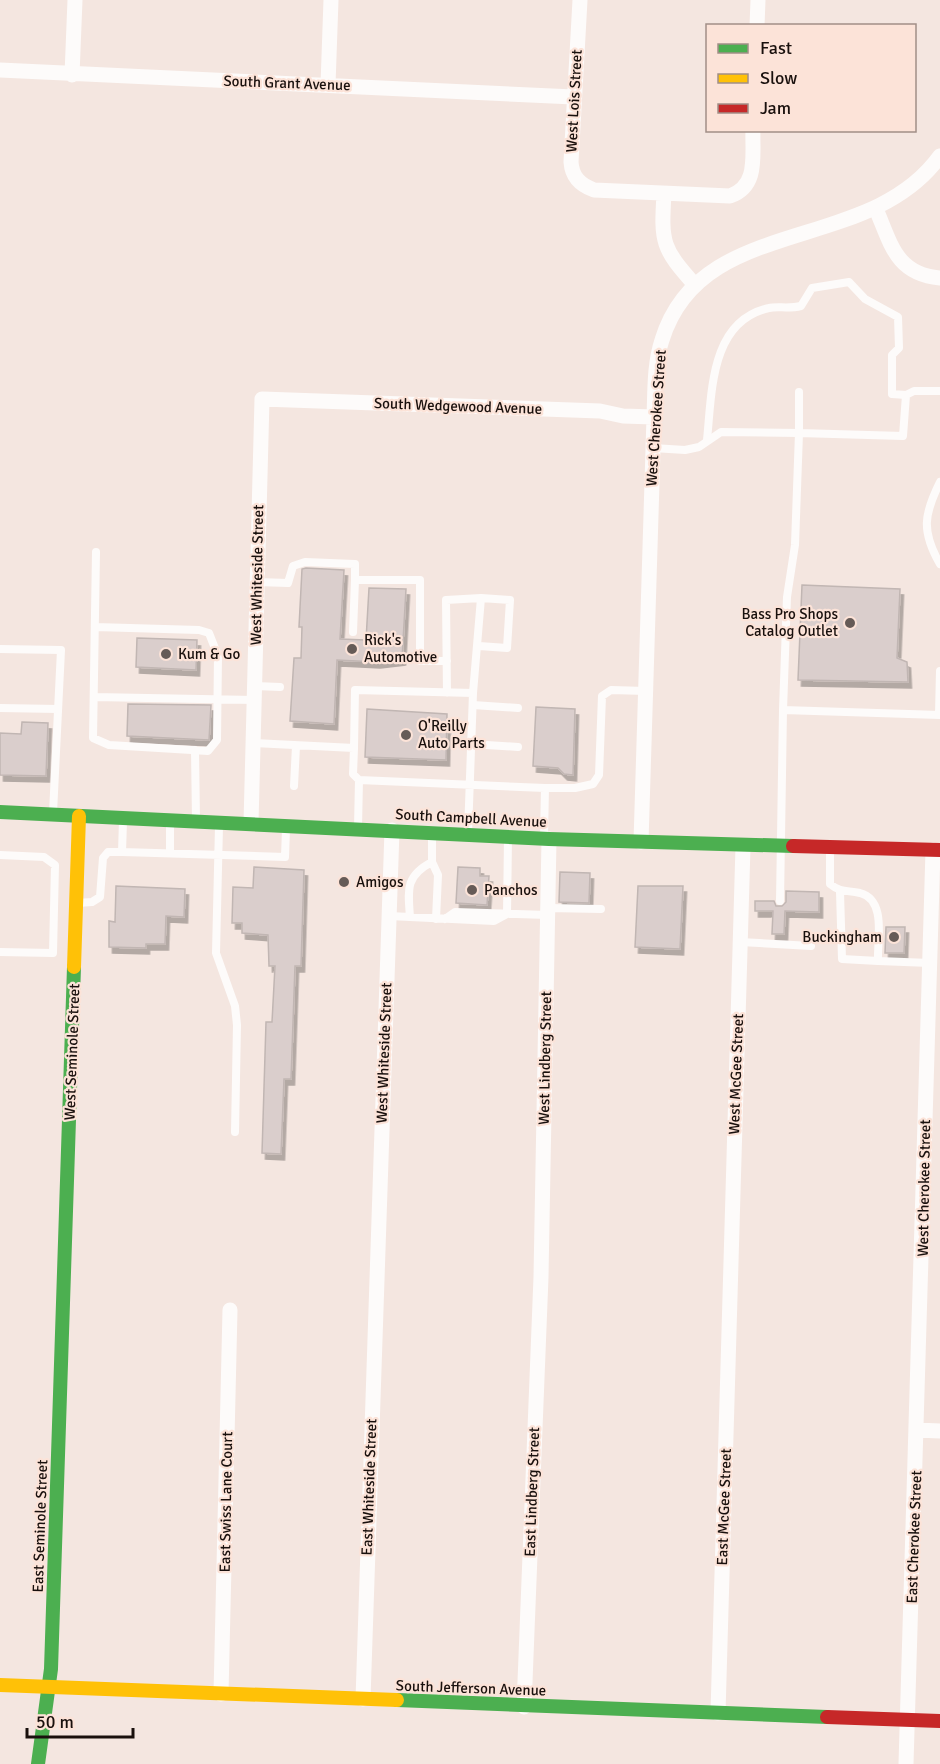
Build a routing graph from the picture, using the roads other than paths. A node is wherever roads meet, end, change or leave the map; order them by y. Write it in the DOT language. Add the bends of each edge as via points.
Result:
graph roads {
  1 [pos="75,0"];
  2 [pos="331,0"];
  3 [pos="580,0"];
  4 [pos="758,0"];
  5 [pos="757,24"];
  6 [pos="0,70"];
  7 [pos="72,75"];
  8 [pos="328,85"];
  9 [pos="574,97"];
  10 [pos="753,132"];
  11 [pos="940,156"];
  12 [pos="664,194"];
  13 [pos="876,209"];
  14 [pos="940,278"];
  15 [pos="695,285"];
  16 [pos="799,392"];
  17 [pos="940,392"];
  18 [pos="906,395"];
  19 [pos="262,399"];
  20 [pos="654,417"];
  21 [pos="799,433"];
  22 [pos="707,441"];
  23 [pos="653,448"];
  24 [pos="940,482"];
  25 [pos="96,552"];
  26 [pos="940,564"];
  27 [pos="355,580"];
  28 [pos="257,582"];
  29 [pos="481,598"];
  30 [pos="95,627"];
  31 [pos="352,632"];
  32 [pos="479,646"];
  33 [pos="0,649"];
  34 [pos="447,661"];
  35 [pos="940,671"];
  36 [pos="280,687"];
  37 [pos="646,691"];
  38 [pos="254,693"];
  39 [pos="447,693"];
  40 [pos="473,693"];
  41 [pos="94,697"];
  42 [pos="218,699"];
  43 [pos="472,705"];
  44 [pos="0,708"];
  45 [pos="518,708"];
  46 [pos="58,709"];
  47 [pos="783,710"];
  48 [pos="939,714"];
  49 [pos="253,743"];
  50 [pos="471,744"];
  51 [pos="296,746"];
  52 [pos="518,747"];
  53 [pos="354,748"];
  54 [pos="195,750"];
  55 [pos="359,780"];
  56 [pos="470,785"];
  57 [pos="294,786"];
  58 [pos="545,788"];
  59 [pos="0,812"];
  60 [pos="53,814"];
  61 [pos="79,816"];
  62 [pos="123,818"];
  63 [pos="170,819"];
  64 [pos="196,821"];
  65 [pos="219,822"];
  66 [pos="251,823"];
  67 [pos="286,825"];
  68 [pos="358,828"];
  69 [pos="392,830"];
  70 [pos="432,832"];
  71 [pos="468,834"];
  72 [pos="508,837"];
  73 [pos="547,839"];
  74 [pos="641,842"];
  75 [pos="743,846"];
  76 [pos="779,847"];
  77 [pos="830,848"];
  78 [pos="936,850"];
  79 [pos="122,852"];
  80 [pos="170,853"];
  81 [pos="0,855"];
  82 [pos="218,855"];
  83 [pos="432,862"];
  84 [pos="840,892"];
  85 [pos="780,901"];
  86 [pos="77,903"];
  87 [pos="601,909"];
  88 [pos="548,911"];
  89 [pos="507,914"];
  90 [pos="389,916"];
  91 [pos="410,918"];
  92 [pos="441,919"];
  93 [pos="778,934"];
  94 [pos="740,942"];
  95 [pos="777,944"];
  96 [pos="811,946"];
  97 [pos="0,952"];
  98 [pos="53,953"];
  99 [pos="75,953"];
  100 [pos="879,961"];
  101 [pos="930,963"];
  102 [pos="935,993"];
  103 [pos="235,1132"];
  104 [pos="924,1209"];
  105 [pos="940,1209"];
  106 [pos="376,1276"];
  107 [pos="541,1277"];
  108 [pos="65,1288"];
  109 [pos="730,1302"];
  110 [pos="230,1310"];
  111 [pos="921,1310"];
  112 [pos="917,1430"];
  113 [pos="940,1431"];
  114 [pos="0,1685"];
  115 [pos="50,1687"];
  116 [pos="221,1694"];
  117 [pos="363,1700"];
  118 [pos="524,1707"];
  119 [pos="718,1713"];
  120 [pos="907,1720"];
  121 [pos="940,1721"];
  122 [pos="38,1764"];
  123 [pos="906,1764"];
  1 -- 7 [label="street"];
  2 -- 8 [label="street"];
  3 -- 9 [label="street, West Lois Street"];
  4 -- 5 [label="street"];
  6 -- 7 [label="street, South Grant Avenue"];
  7 -- 8 [label="street, South Grant Avenue"];
  8 -- 9 [label="street, South Grant Avenue"];
  9 -- 12 [label="street, West Lois Street" via="572,171 580,183 594,190"];
  10 -- 12 [label="street" via="751,178 743,189 730,196"];
  11 -- 13 [label="street, West Cherokee Street" via="913,186"];
  12 -- 15 [label="street" via="665,246"];
  13 -- 14 [label="street" via="900,261 920,275"];
  13 -- 15 [label="street, West Cherokee Street" via="744,254 713,270"];
  15 -- 20 [label="street, West Cherokee Street" via="672,317 662,341"];
  16 -- 21 [label="lane"];
  17 -- 18 [label="lane" via="914,391"];
  18 -- 21 [label="lane" via="903,436"];
  18 -- 22 [label="lane" via="892,394 892,355 899,348 898,317 865,299 849,282 812,288 801,306 785,310 770,307 738,322 731,330 715,375"];
  19 -- 20 [label="street, South Wedgewood Avenue" via="600,411"];
  19 -- 28 [label="street, West Whiteside Street"];
  20 -- 23 [label="street, West Cherokee Street"];
  21 -- 22 [label="lane" via="721,432"];
  21 -- 47 [label="lane"];
  22 -- 23 [label="lane" via="685,450"];
  23 -- 37 [label="street, West Cherokee Street"];
  24 -- 26 [label="lane" via="926,519"];
  25 -- 30 [label="lane"];
  27 -- 28 [label="lane" via="355,564 305,562 294,566 288,583"];
  27 -- 31 [label="lane"];
  27 -- 34 [label="lane" via="420,580 420,661"];
  28 -- 38 [label="street, West Whiteside Street"];
  29 -- 32 [label="lane"];
  29 -- 32 [label="lane" via="510,600 507,648"];
  29 -- 34 [label="lane" via="446,600"];
  30 -- 41 [label="lane"];
  30 -- 42 [label="lane" via="209,633 218,656"];
  32 -- 40 [label="lane"];
  33 -- 46 [label="lane" via="61,650"];
  34 -- 39 [label="lane"];
  35 -- 48 [label="lane"];
  36 -- 38 [label="lane"];
  37 -- 58 [label="lane" via="611,690 602,696 599,775 593,784"];
  37 -- 74 [label="street, West Cherokee Street"];
  38 -- 42 [label="lane"];
  38 -- 49 [label="street, West Whiteside Street"];
  39 -- 40 [label="lane"];
  39 -- 53 [label="lane" via="355,690"];
  40 -- 43 [label="lane"];
  41 -- 42 [label="lane"];
  41 -- 54 [label="lane" via="93,738 98,742"];
  42 -- 54 [label="lane" via="217,740 208,751"];
  43 -- 45 [label="lane"];
  43 -- 50 [label="lane"];
  44 -- 46 [label="lane"];
  46 -- 60 [label="lane"];
  47 -- 48 [label="lane"];
  47 -- 76 [label="lane"];
  49 -- 51 [label="lane"];
  49 -- 66 [label="street, West Whiteside Street"];
  50 -- 52 [label="lane"];
  50 -- 56 [label="lane"];
  51 -- 53 [label="lane"];
  51 -- 57 [label="lane"];
  53 -- 55 [label="lane" via="353,774"];
  54 -- 64 [label="lane"];
  55 -- 56 [label="lane"];
  55 -- 68 [label="lane"];
  56 -- 58 [label="lane"];
  56 -- 71 [label="lane"];
  58 -- 73 [label="lane"];
  59 -- 60 [label="street, South Campbell Avenue"];
  60 -- 61 [label="street, South Campbell Avenue"];
  61 -- 62 [label="street, South Campbell Avenue"];
  61 -- 86 [label="street, West Seminole Street"];
  62 -- 63 [label="street, South Campbell Avenue"];
  62 -- 79 [label="lane"];
  63 -- 64 [label="street, South Campbell Avenue"];
  63 -- 80 [label="lane"];
  64 -- 65 [label="street, South Campbell Avenue"];
  65 -- 66 [label="street, South Campbell Avenue"];
  65 -- 82 [label="lane"];
  66 -- 67 [label="street, South Campbell Avenue"];
  67 -- 68 [label="street, South Campbell Avenue"];
  67 -- 82 [label="lane" via="285,857"];
  68 -- 69 [label="street, South Campbell Avenue"];
  69 -- 70 [label="street, South Campbell Avenue"];
  69 -- 90 [label="street, West Whiteside Street"];
  70 -- 71 [label="street, South Campbell Avenue"];
  70 -- 83 [label="lane"];
  71 -- 72 [label="street, South Campbell Avenue"];
  72 -- 73 [label="street, South Campbell Avenue"];
  72 -- 89 [label="lane"];
  73 -- 74 [label="street, South Campbell Avenue"];
  73 -- 88 [label="street, West Lindberg Street"];
  74 -- 75 [label="street, South Campbell Avenue"];
  75 -- 76 [label="street, South Campbell Avenue"];
  75 -- 94 [label="street, West McGee Street"];
  76 -- 77 [label="street, South Campbell Avenue"];
  76 -- 85 [label="lane"];
  77 -- 78 [label="street, South Campbell Avenue"];
  77 -- 84 [label="lane" via="830,884"];
  78 -- 101 [label="street, West Cherokee Street"];
  79 -- 80 [label="lane"];
  79 -- 86 [label="lane" via="108,852 103,858 99,897"];
  80 -- 82 [label="lane"];
  81 -- 98 [label="lane" via="44,857 55,866"];
  82 -- 103 [label="lane" via="216,953 235,1006 237,1025"];
  83 -- 91 [label="lane" via="416,870 410,883"];
  83 -- 92 [label="lane" via="438,875"];
  84 -- 100 [label="lane" via="862,894 873,903 880,922"];
  84 -- 100 [label="lane" via="842,959"];
  86 -- 99 [label="street, West Seminole Street"];
  87 -- 88 [label="lane"];
  88 -- 89 [label="lane"];
  88 -- 107 [label="street, West Lindberg Street"];
  89 -- 92 [label="lane" via="495,921"];
  90 -- 91 [label="lane"];
  90 -- 106 [label="street, West Whiteside Street"];
  91 -- 92 [label="lane"];
  93 -- 95 [label="lane"];
  94 -- 95 [label="lane"];
  94 -- 109 [label="street, West McGee Street"];
  95 -- 96 [label="lane"];
  97 -- 98 [label="lane"];
  98 -- 99 [label="lane"];
  99 -- 108 [label="street, West Seminole Street"];
  100 -- 101 [label="lane"];
  101 -- 102 [label="street, West Cherokee Street"];
  102 -- 104 [label="street, West Cherokee Street"];
  104 -- 105 [label="street"];
  104 -- 111 [label="street, West Cherokee Street"];
  106 -- 117 [label="street, East Whiteside Street"];
  107 -- 118 [label="street, East Lindberg Street"];
  108 -- 115 [label="street, East Seminole Street"];
  109 -- 119 [label="street, East McGee Street"];
  110 -- 116 [label="street, East Swiss Lane Court"];
  111 -- 112 [label="street, East Cherokee Street"];
  112 -- 113 [label="street"];
  112 -- 120 [label="street, East Cherokee Street"];
  114 -- 115 [label="street, South Jefferson Avenue"];
  115 -- 116 [label="street, South Jefferson Avenue"];
  115 -- 122 [label="street, East Seminole Street"];
  116 -- 117 [label="street, South Jefferson Avenue"];
  117 -- 118 [label="street, South Jefferson Avenue"];
  118 -- 119 [label="street, South Jefferson Avenue"];
  119 -- 120 [label="street, South Jefferson Avenue"];
  120 -- 121 [label="street, South Jefferson Avenue"];
  120 -- 123 [label="street, East Cherokee Street"];
}
